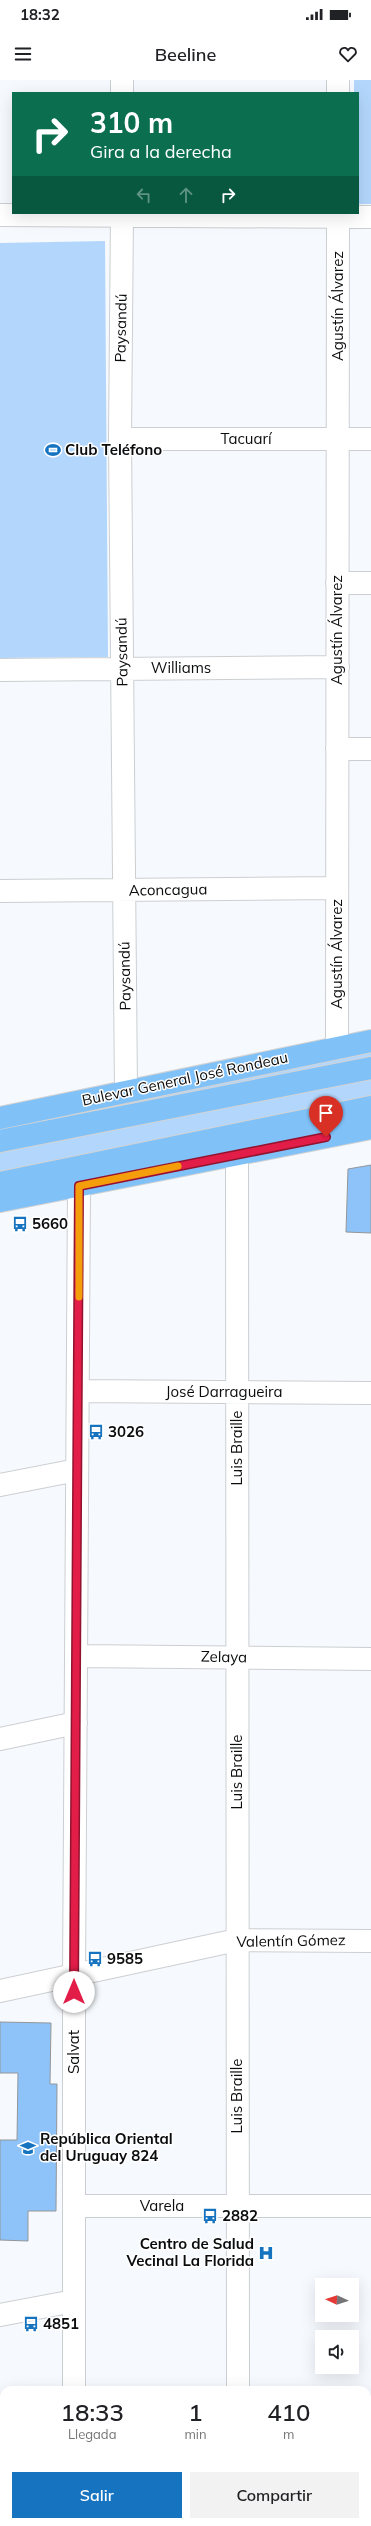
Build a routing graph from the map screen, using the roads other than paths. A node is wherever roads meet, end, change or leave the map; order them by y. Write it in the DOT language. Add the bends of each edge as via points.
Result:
graph roads {
  1 [pos="122,80"];
  2 [pos="338,80"];
  3 [pos="122,92"];
  4 [pos="338,92"];
  5 [pos="122,214"];
  6 [pos="0,215"];
  7 [pos="338,215"];
  8 [pos="371,217"];
  9 [pos="120,439"];
  10 [pos="338,439"];
  11 [pos="371,439"];
  12 [pos="337,583"];
  13 [pos="371,583"];
  14 [pos="338,667"];
  15 [pos="122,669"];
  16 [pos="0,670"];
  17 [pos="337,749"];
  18 [pos="371,749"];
  19 [pos="337,888"];
  20 [pos="0,890"];
  21 [pos="124,890"];
  22 [pos="371,1041"];
  23 [pos="337,1048"];
  24 [pos="371,1068"];
  25 [pos="126,1091"];
  26 [pos="215,1099"];
  27 [pos="57,1105"];
  28 [pos="371,1107"];
  29 [pos="0,1118"];
  30 [pos="371,1128"];
  31 [pos="0,1141"];
  32 [pos="237,1155"];
  33 [pos="0,1183"];
  34 [pos="79,1186"];
  35 [pos="0,1201"];
  36 [pos="78,1391"];
  37 [pos="237,1392"];
  38 [pos="371,1393"];
  39 [pos="77,1470"];
  40 [pos="0,1485"];
  41 [pos="76,1656"];
  42 [pos="237,1658"];
  43 [pos="371,1659"];
  44 [pos="76,1723"];
  45 [pos="0,1739"];
  46 [pos="238,1940"];
  47 [pos="371,1941"];
  48 [pos="74,1977"];
  49 [pos="0,1991"];
  50 [pos="74,2206"];
  51 [pos="238,2206"];
  52 [pos="371,2206"];
  53 [pos="74,2300"];
  54 [pos="0,2315"];
  55 [pos="74,2386"];
  56 [pos="238,2386"];
  1 -- 3 [label="street"];
  2 -- 4 [label="street"];
  5 -- 6 [label="street"];
  5 -- 7 [label="street"];
  5 -- 9 [label="street, Paysandú"];
  7 -- 8 [label="street"];
  7 -- 10 [label="street, Agustín Álvarez"];
  9 -- 10 [label="street, Tacuarí"];
  9 -- 15 [label="street, Paysandú"];
  10 -- 11 [label="street, Tacuarí"];
  10 -- 12 [label="street, Agustín Álvarez"];
  12 -- 13 [label="street"];
  12 -- 14 [label="street, Agustín Álvarez"];
  14 -- 15 [label="street, Williams"];
  14 -- 17 [label="street, Agustín Álvarez"];
  15 -- 16 [label="street, Williams"];
  15 -- 21 [label="street, Paysandú"];
  17 -- 18 [label="street"];
  17 -- 19 [label="street, Agustín Álvarez"];
  19 -- 21 [label="street, Aconcagua"];
  19 -- 23 [label="street, Agustín Álvarez"];
  20 -- 21 [label="street, Aconcagua"];
  21 -- 25 [label="street, Paysandú"];
  22 -- 23 [label="main road, Bulevar General José Rondeau"];
  23 -- 25 [label="main road, Bulevar General José Rondeau"];
  24 -- 26 [label="main road, Bulevar General José Rondeau"];
  25 -- 27 [label="main road, Bulevar General José Rondeau"];
  26 -- 27 [label="main road"];
  26 -- 31 [label="main road, Bulevar General José Rondeau"];
  27 -- 29 [label="main road, Bulevar General José Rondeau"];
  28 -- 33 [label="main road"];
  30 -- 32 [label="main road"];
  32 -- 34 [label="main road"];
  32 -- 37 [label="street, Luis Braille"];
  34 -- 35 [label="main road"];
  34 -- 36 [label="street, Salvat"];
  36 -- 37 [label="street, José Darragueira"];
  36 -- 39 [label="street, Salvat"];
  37 -- 38 [label="street, José Darragueira"];
  37 -- 42 [label="street, Luis Braille"];
  39 -- 40 [label="street"];
  39 -- 41 [label="street, Salvat"];
  41 -- 42 [label="street, Zelaya"];
  41 -- 44 [label="street, Salvat"];
  42 -- 43 [label="street, Zelaya"];
  42 -- 46 [label="street, Luis Braille"];
  44 -- 45 [label="street"];
  44 -- 48 [label="street, Salvat"];
  46 -- 47 [label="street, Valentín Gómez"];
  46 -- 48 [label="street, Valentín Gómez"];
  46 -- 51 [label="street, Luis Braille"];
  48 -- 49 [label="street, Valentín Gómez"];
  48 -- 50 [label="street, Salvat"];
  50 -- 51 [label="street, Varela"];
  50 -- 53 [label="street, Salvat"];
  51 -- 52 [label="street, Varela"];
  51 -- 56 [label="street, Luis Braille"];
  53 -- 54 [label="street"];
  53 -- 55 [label="street, Salvat"];
}
